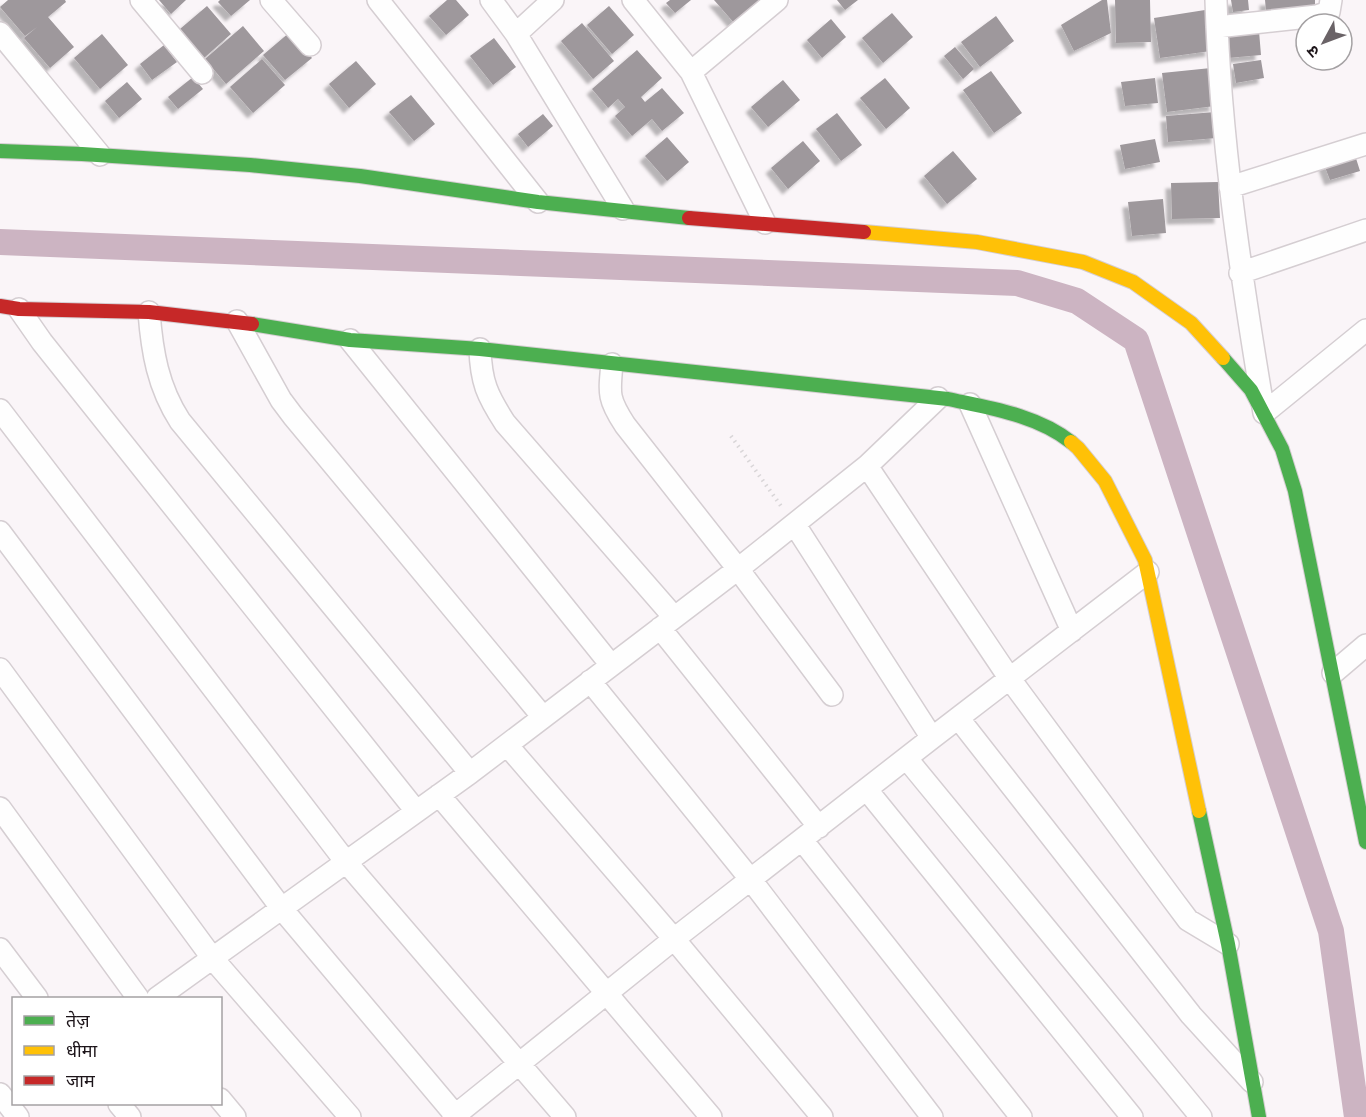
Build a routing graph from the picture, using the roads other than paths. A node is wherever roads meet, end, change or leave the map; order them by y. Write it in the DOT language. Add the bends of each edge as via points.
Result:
graph roads {
  1 [pos="141,0"];
  2 [pos="272,0"];
  3 [pos="378,0"];
  4 [pos="491,0"];
  5 [pos="553,0"];
  6 [pos="633,0"];
  7 [pos="777,0"];
  8 [pos="1216,0"];
  9 [pos="1331,0"];
  10 [pos="1217,27"];
  11 [pos="0,33"];
  12 [pos="516,34"];
  13 [pos="310,45"];
  14 [pos="691,72"];
  15 [pos="202,73"];
  16 [pos="1366,144"];
  17 [pos="0,151"];
  18 [pos="100,155"];
  19 [pos="1230,187"];
  20 [pos="538,202"];
  21 [pos="622,209"];
  22 [pos="765,223"];
  23 [pos="1366,230"];
  24 [pos="1240,273"];
  25 [pos="10,307"];
  26 [pos="149,312"];
  27 [pos="237,321"];
  28 [pos="1366,330"];
  29 [pos="350,339"];
  30 [pos="480,349"];
  31 [pos="612,364"];
  32 [pos="938,398"];
  33 [pos="970,404"];
  34 [pos="0,410"];
  35 [pos="1264,413"];
  36 [pos="867,466"];
  37 [pos="795,525"];
  38 [pos="0,532"];
  39 [pos="738,569"];
  40 [pos="1148,572"];
  41 [pos="667,623"];
  42 [pos="1072,632"];
  43 [pos="1366,645"];
  44 [pos="611,665"];
  45 [pos="0,669"];
  46 [pos="1333,673"];
  47 [pos="1010,679"];
  48 [pos="590,681"];
  49 [pos="832,695"];
  50 [pos="543,717"];
  51 [pos="959,719"];
  52 [pos="932,738"];
  53 [pos="507,745"];
  54 [pos="1358,755"];
  55 [pos="907,759"];
  56 [pos="470,773"];
  57 [pos="867,790"];
  58 [pos="439,795"];
  59 [pos="0,808"];
  60 [pos="416,812"];
  61 [pos="819,827"];
  62 [pos="802,840"];
  63 [pos="1366,842"];
  64 [pos="346,862"];
  65 [pos="751,880"];
  66 [pos="282,909"];
  67 [pos="674,939"];
  68 [pos="1228,944"];
  69 [pos="0,949"];
  70 [pos="213,958"];
  71 [pos="607,994"];
  72 [pos="36,997"];
  73 [pos="137,997"];
  74 [pos="160,997"];
  75 [pos="519,1064"];
  76 [pos="1254,1084"];
  77 [pos="222,1101"];
  78 [pos="119,1105"];
  79 [pos="455,1116"];
  80 [pos="130,1117"];
  81 [pos="235,1117"];
  82 [pos="350,1117"];
  83 [pos="565,1117"];
  84 [pos="711,1117"];
  85 [pos="822,1117"];
  86 [pos="932,1117"];
  87 [pos="1021,1117"];
  88 [pos="1132,1117"];
  89 [pos="1201,1117"];
  90 [pos="1259,1117"];
  1 -- 15 [label="street"];
  2 -- 13 [label="street"];
  3 -- 20 [label="street"];
  4 -- 12 [label="street"];
  5 -- 12 [label="street"];
  6 -- 14 [label="street"];
  7 -- 14 [label="street"];
  8 -- 10 [label="street"];
  9 -- 10 [label="street" via="1325,14"];
  10 -- 19 [label="street"];
  11 -- 18 [label="street"];
  12 -- 21 [label="street"];
  14 -- 22 [label="street"];
  16 -- 19 [label="street"];
  17 -- 18 [label="street"];
  18 -- 20 [label="street" via="338,174"];
  19 -- 24 [label="street"];
  20 -- 21 [label="street"];
  21 -- 22 [label="street"];
  22 -- 35 [label="street" via="977,242 1054,255 1105,269 1133,282 1191,323 1226,359"];
  23 -- 24 [label="street"];
  24 -- 35 [label="street"];
  25 -- 26 [label="street"];
  25 -- 60 [label="street" via="42,342"];
  26 -- 27 [label="street"];
  26 -- 56 [label="street" via="157,373 180,421"];
  27 -- 29 [label="street"];
  27 -- 50 [label="street" via="293,416"];
  28 -- 35 [label="street"];
  29 -- 30 [label="street"];
  29 -- 44 [label="street"];
  30 -- 31 [label="street"];
  30 -- 41 [label="street" via="484,386 505,423"];
  31 -- 32 [label="street"];
  31 -- 39 [label="street" via="612,405"];
  32 -- 33 [label="street"];
  32 -- 36 [label="street"];
  33 -- 40 [label="street" via="1025,417 1054,429 1078,448 1106,481"];
  33 -- 42 [label="street"];
  34 -- 64 [label="street"];
  35 -- 46 [label="street" via="1282,449 1295,491"];
  36 -- 37 [label="street"];
  36 -- 47 [label="street"];
  37 -- 39 [label="street"];
  37 -- 52 [label="street"];
  38 -- 66 [label="street"];
  39 -- 41 [label="street"];
  39 -- 49 [label="street"];
  40 -- 42 [label="street"];
  40 -- 68 [label="street"];
  41 -- 44 [label="street"];
  41 -- 61 [label="street"];
  42 -- 47 [label="street"];
  43 -- 46 [label="street"];
  44 -- 48 [label="street"];
  45 -- 70 [label="street"];
  46 -- 54 [label="street"];
  47 -- 51 [label="street"];
  47 -- 68 [label="street" via="1188,920"];
  48 -- 50 [label="street"];
  48 -- 65 [label="street"];
  50 -- 53 [label="street"];
  51 -- 52 [label="street"];
  51 -- 76 [label="street" via="1191,1015"];
  52 -- 55 [label="street"];
  53 -- 56 [label="street"];
  53 -- 67 [label="street"];
  54 -- 63 [label="street"];
  55 -- 57 [label="street"];
  55 -- 89 [label="street"];
  56 -- 58 [label="street"];
  57 -- 61 [label="street"];
  57 -- 88 [label="street"];
  58 -- 60 [label="street"];
  58 -- 71 [label="street"];
  59 -- 73 [label="street"];
  60 -- 64 [label="street"];
  61 -- 62 [label="street"];
  62 -- 65 [label="street"];
  62 -- 87 [label="street"];
  64 -- 66 [label="street"];
  64 -- 75 [label="street"];
  65 -- 67 [label="street"];
  65 -- 86 [label="street"];
  66 -- 70 [label="street"];
  66 -- 79 [label="street"];
  67 -- 71 [label="street"];
  67 -- 85 [label="street"];
  68 -- 76 [label="street"];
  69 -- 72 [label="street"];
  70 -- 74 [label="street"];
  70 -- 82 [label="street"];
  71 -- 75 [label="street"];
  71 -- 84 [label="street"];
  75 -- 79 [label="street"];
  75 -- 83 [label="street"];
  76 -- 90 [label="street"];
  77 -- 81 [label="street"];
  78 -- 80 [label="street"];
}
